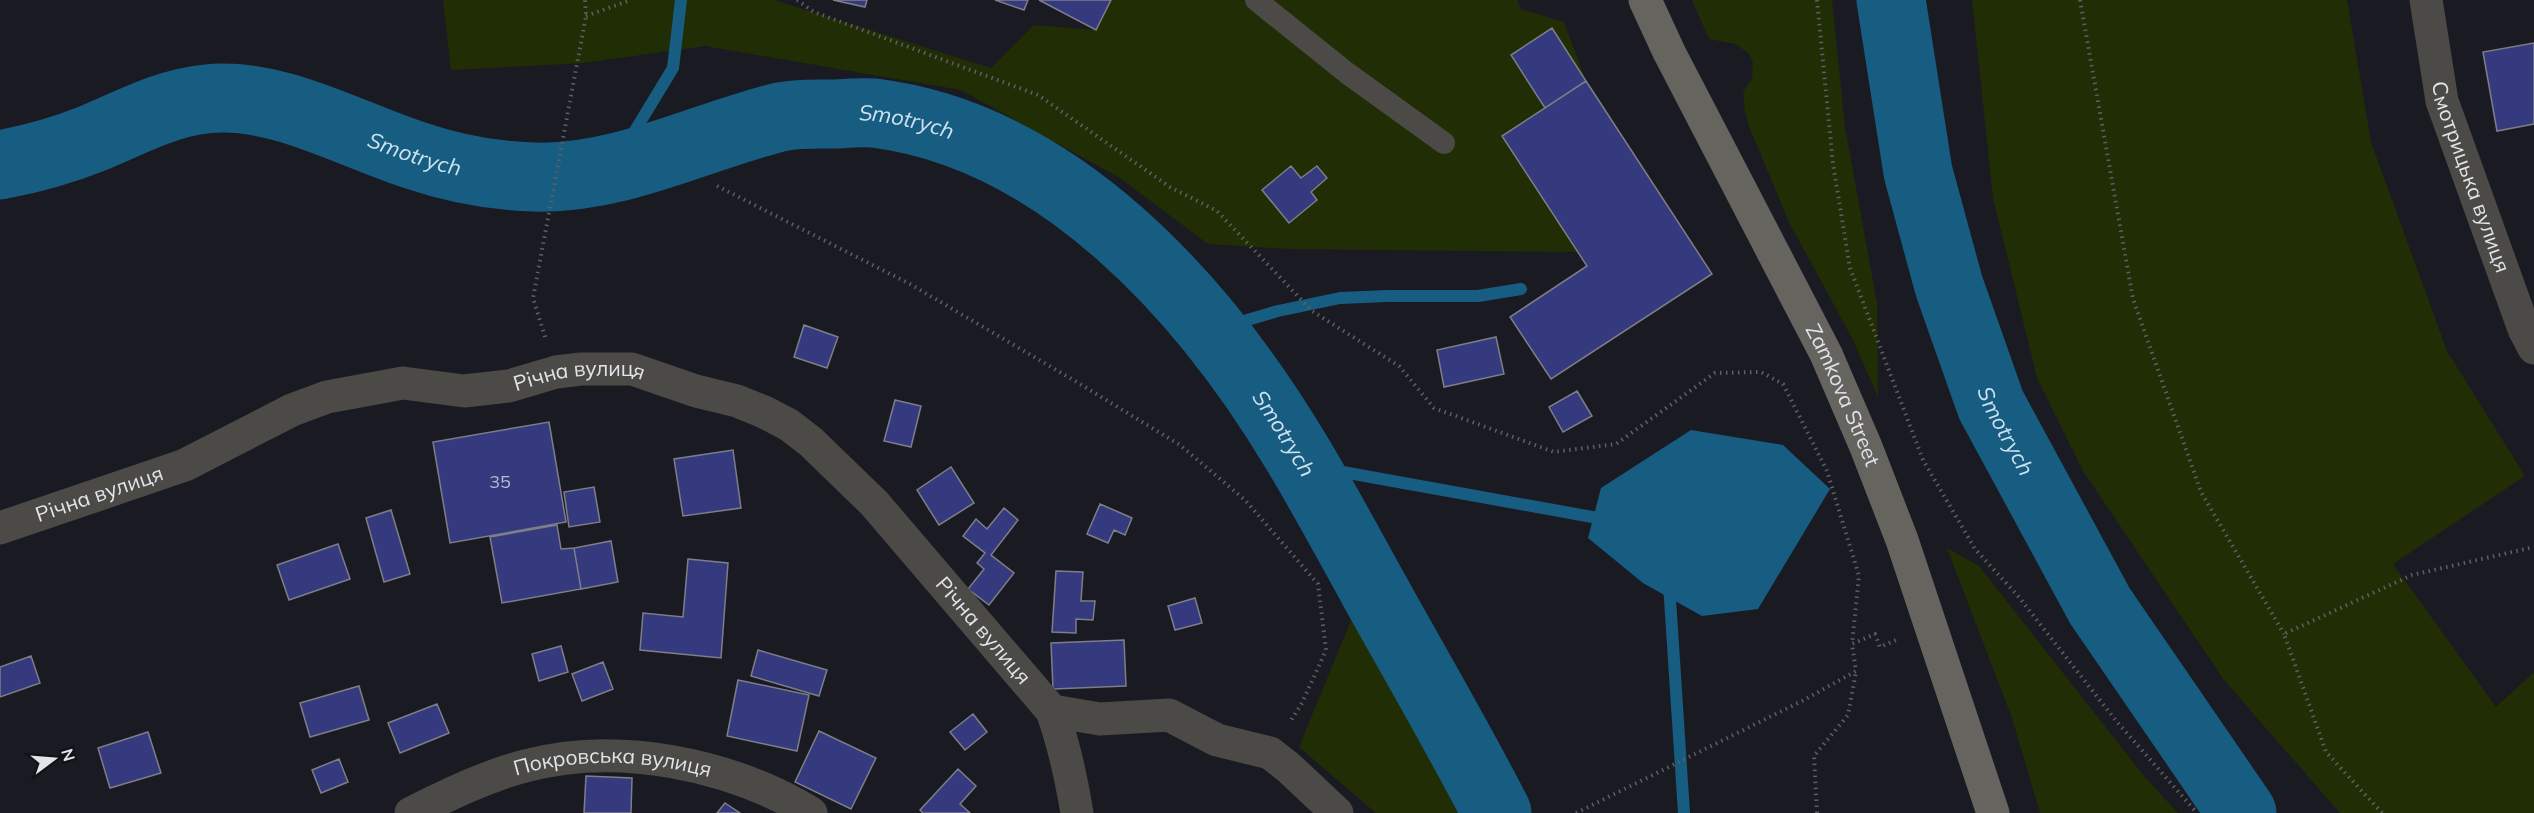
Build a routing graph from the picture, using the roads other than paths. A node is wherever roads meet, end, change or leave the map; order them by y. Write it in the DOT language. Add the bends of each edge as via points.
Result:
graph roads {
  1 [pos="1256,0"];
  2 [pos="1645,0"];
  3 [pos="2426,0"];
  4 [pos="1444,143"];
  5 [pos="2534,348"];
  6 [pos="0,528"];
  7 [pos="1052,711"];
  8 [pos="411,813"];
  9 [pos="811,813"];
  10 [pos="1077,813"];
  11 [pos="1337,813"];
  12 [pos="1993,813"];
  1 -- 4 [label="lane" via="1347,73"];
  2 -- 12 [label="main road, Zamkova Street, bridge" via="1826,354 1866,447 1902,540"];
  3 -- 5 [label="street, Смотрицька вулиця" via="2442,101"];
  6 -- 7 [label="street, Річна вулиця" via="184,465 292,410 327,397 403,383 464,391 508,386 555,372 632,369 764,412 811,442 874,503"];
  7 -- 10 [label="street, Річна вулиця" via="1068,761"];
  7 -- 11 [label="street" via="1100,719 1169,715 1217,740 1270,753"];
  8 -- 9 [label="street, Покровська вулиця" via="452,793 526,766 579,757 684,762 734,776"];
}
